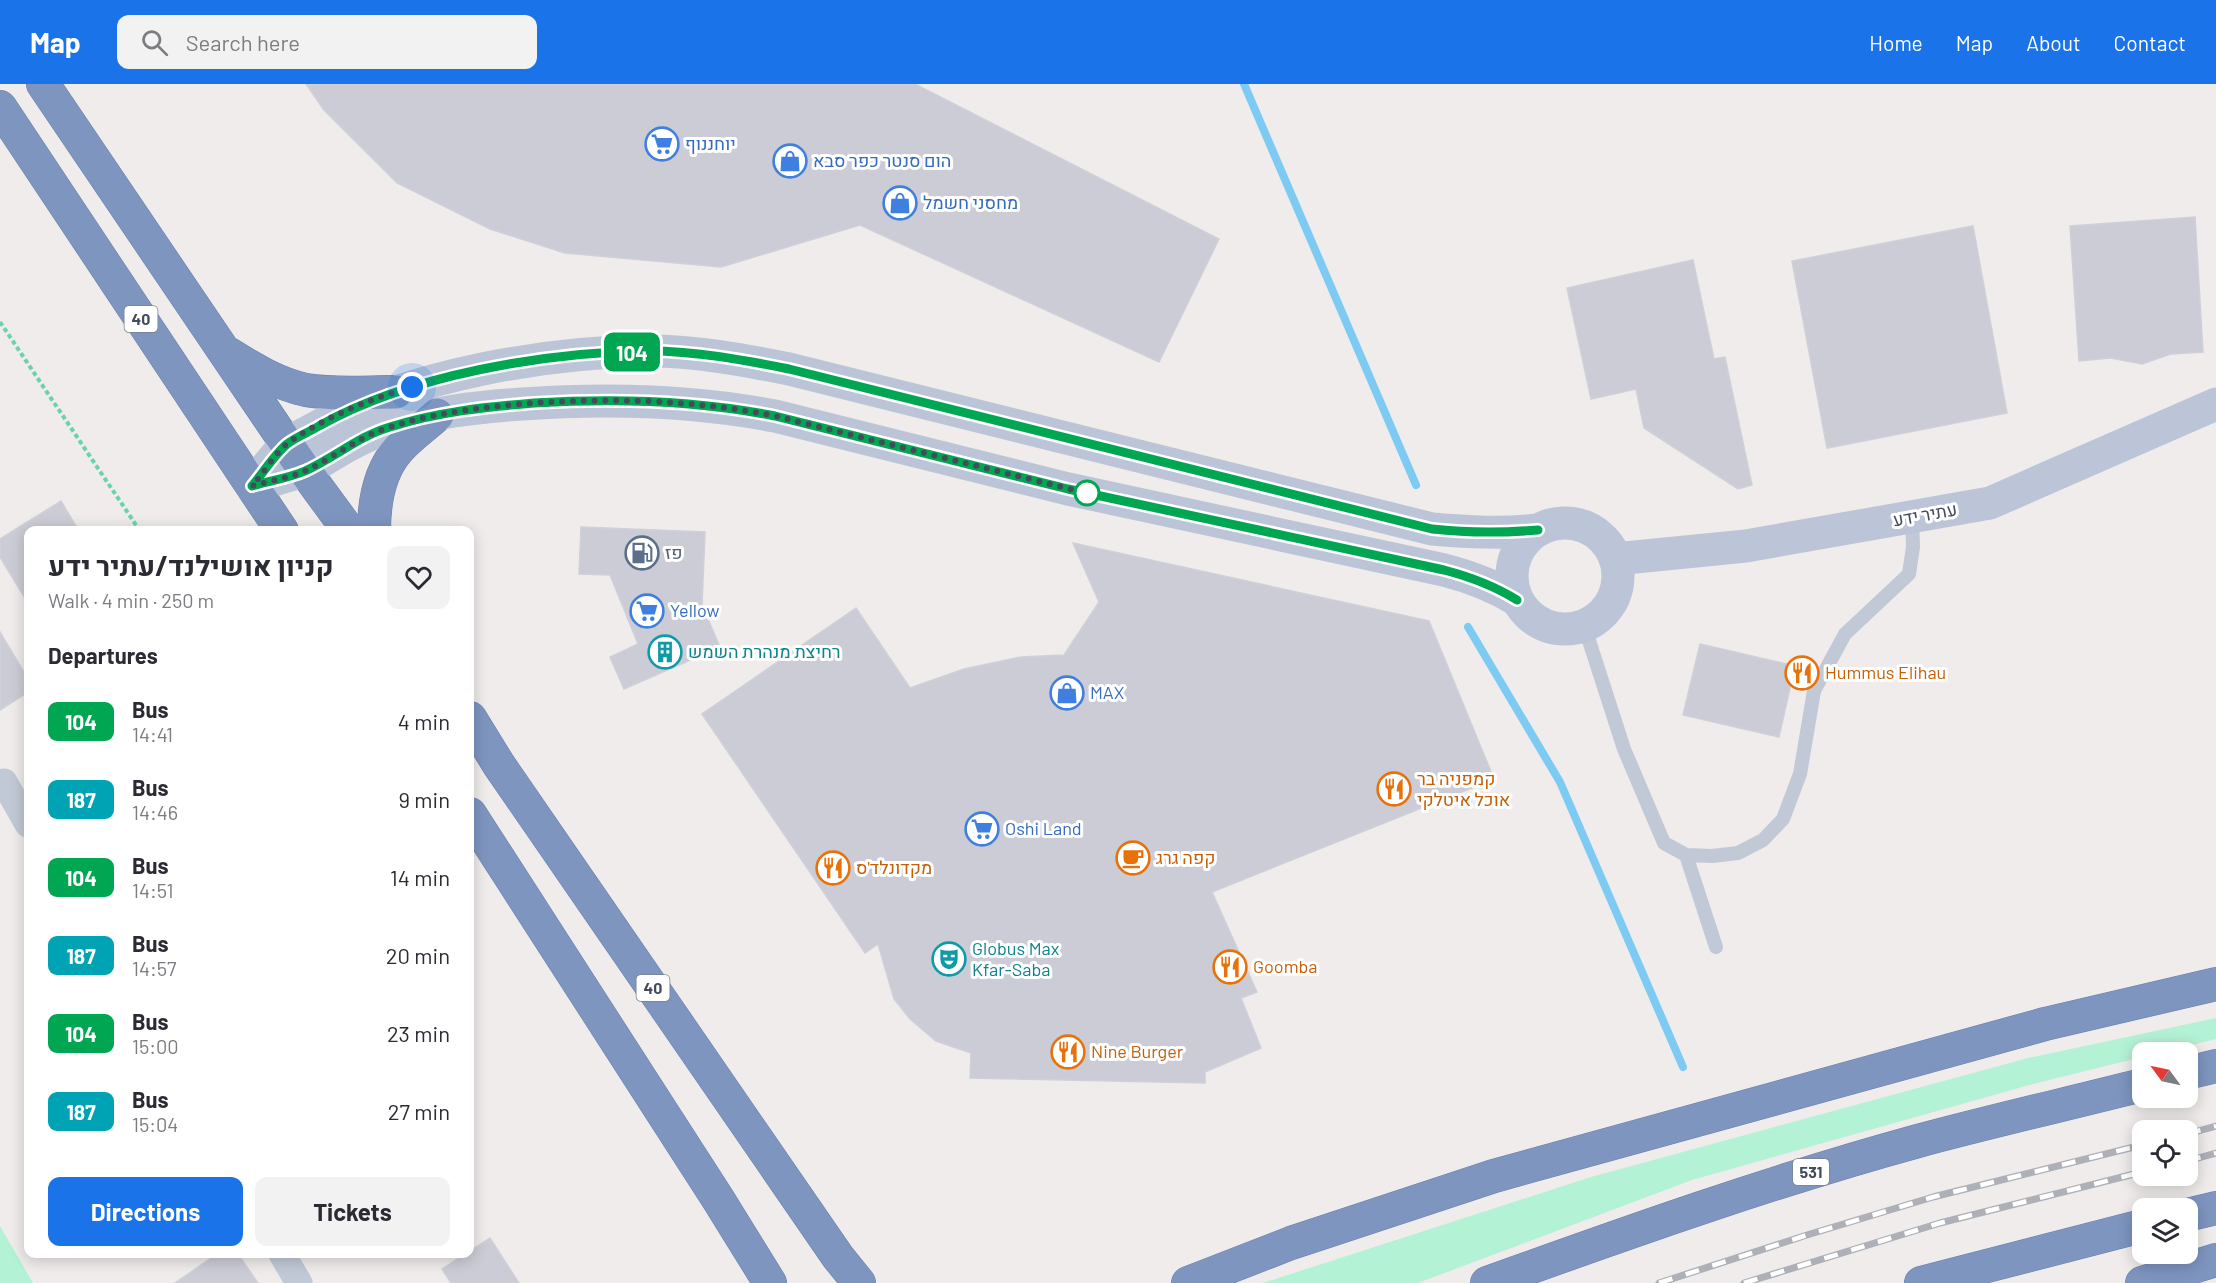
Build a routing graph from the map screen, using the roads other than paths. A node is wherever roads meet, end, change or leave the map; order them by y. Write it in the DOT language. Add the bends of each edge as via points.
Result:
graph roads {
  1 [pos="43,84"];
  2 [pos="0,107"];
  3 [pos="222,348"];
  4 [pos="396,392"];
  5 [pos="2216,404"];
  6 [pos="437,415"];
  7 [pos="287,444"];
  8 [pos="305,471"];
  9 [pos="252,486"];
  10 [pos="1912,517"];
  11 [pos="279,526"];
  12 [pos="345,526"];
  13 [pos="374,526"];
  14 [pos="1538,530"];
  15 [pos="1615,559"];
  16 [pos="1517,600"];
  17 [pos="1584,625"];
  18 [pos="474,724"];
  19 [pos="2,783"];
  20 [pos="24,818"];
  21 [pos="474,820"];
  22 [pos="1686,855"];
  23 [pos="1716,948"];
  24 [pos="2216,984"];
  25 [pos="2216,1066"];
  26 [pos="2198,1070"];
  27 [pos="2132,1088"];
  28 [pos="718,1199"];
  29 [pos="2216,1208"];
  30 [pos="2198,1212"];
  31 [pos="2132,1229"];
  32 [pos="838,1257"];
  33 [pos="284,1258"];
  34 [pos="2216,1260"];
  35 [pos="299,1283"];
  36 [pos="763,1283"];
  37 [pos="770,1283"];
  38 [pos="859,1283"];
  39 [pos="880,1283"];
  40 [pos="1188,1283"];
  41 [pos="1487,1283"];
  42 [pos="1921,1283"];
  43 [pos="2142,1283"];
  1 -- 3 [label="highway"];
  2 -- 9 [label="highway, 40"];
  3 -- 4 [label="highway" via="256,371 305,390"];
  3 -- 7 [label="highway"];
  4 -- 7 [label="street" via="340,414"];
  4 -- 14 [label="street" via="502,366 578,355 651,351 747,361 895,394 1432,529 1471,533"];
  5 -- 10 [label="street, עתיר ידע" via="1990,503"];
  6 -- 8 [label="street" via="388,427"];
  6 -- 13 [label="highway" via="397,451 381,480"];
  6 -- 16 [label="street" via="481,407 602,400 739,409 1068,489 1444,570 1484,582"];
  7 -- 8 [label="highway"];
  7 -- 9 [label="street"];
  8 -- 9 [label="street"];
  8 -- 12 [label="highway"];
  9 -- 11 [label="highway, 40"];
  10 -- 15 [label="street, עתיר ידע" via="1746,546"];
  10 -- 22 [label="lane" via="1909,574 1845,634 1814,691 1800,774 1783,819 1763,840 1738,853"];
  14 -- 15 [label="street" via="1552,524 1584,526 1598,533"];
  14 -- 16 [label="street" via="1525,540 1512,568"];
  15 -- 17 [label="street" via="1616,591 1609,606"];
  16 -- 17 [label="street" via="1526,613 1553,628"];
  17 -- 22 [label="lane" via="1624,748 1664,843"];
  18 -- 32 [label="highway, 40"];
  19 -- 20 [label="street"];
  21 -- 28 [label="highway"];
  22 -- 23 [label="lane"];
  24 -- 40 [label="highway" via="2045,1024 1494,1176 1291,1243"];
  25 -- 26 [label="highway"];
  27 -- 41 [label="highway, 531" via="1918,1141 1800,1176"];
  28 -- 36 [label="highway"];
  28 -- 37 [label="highway"];
  29 -- 30 [label="highway"];
  31 -- 42 [label="highway"];
  32 -- 38 [label="highway, 40"];
  32 -- 39 [label="highway"];
  33 -- 35 [label="street"];
  34 -- 43 [label="highway"];
}
